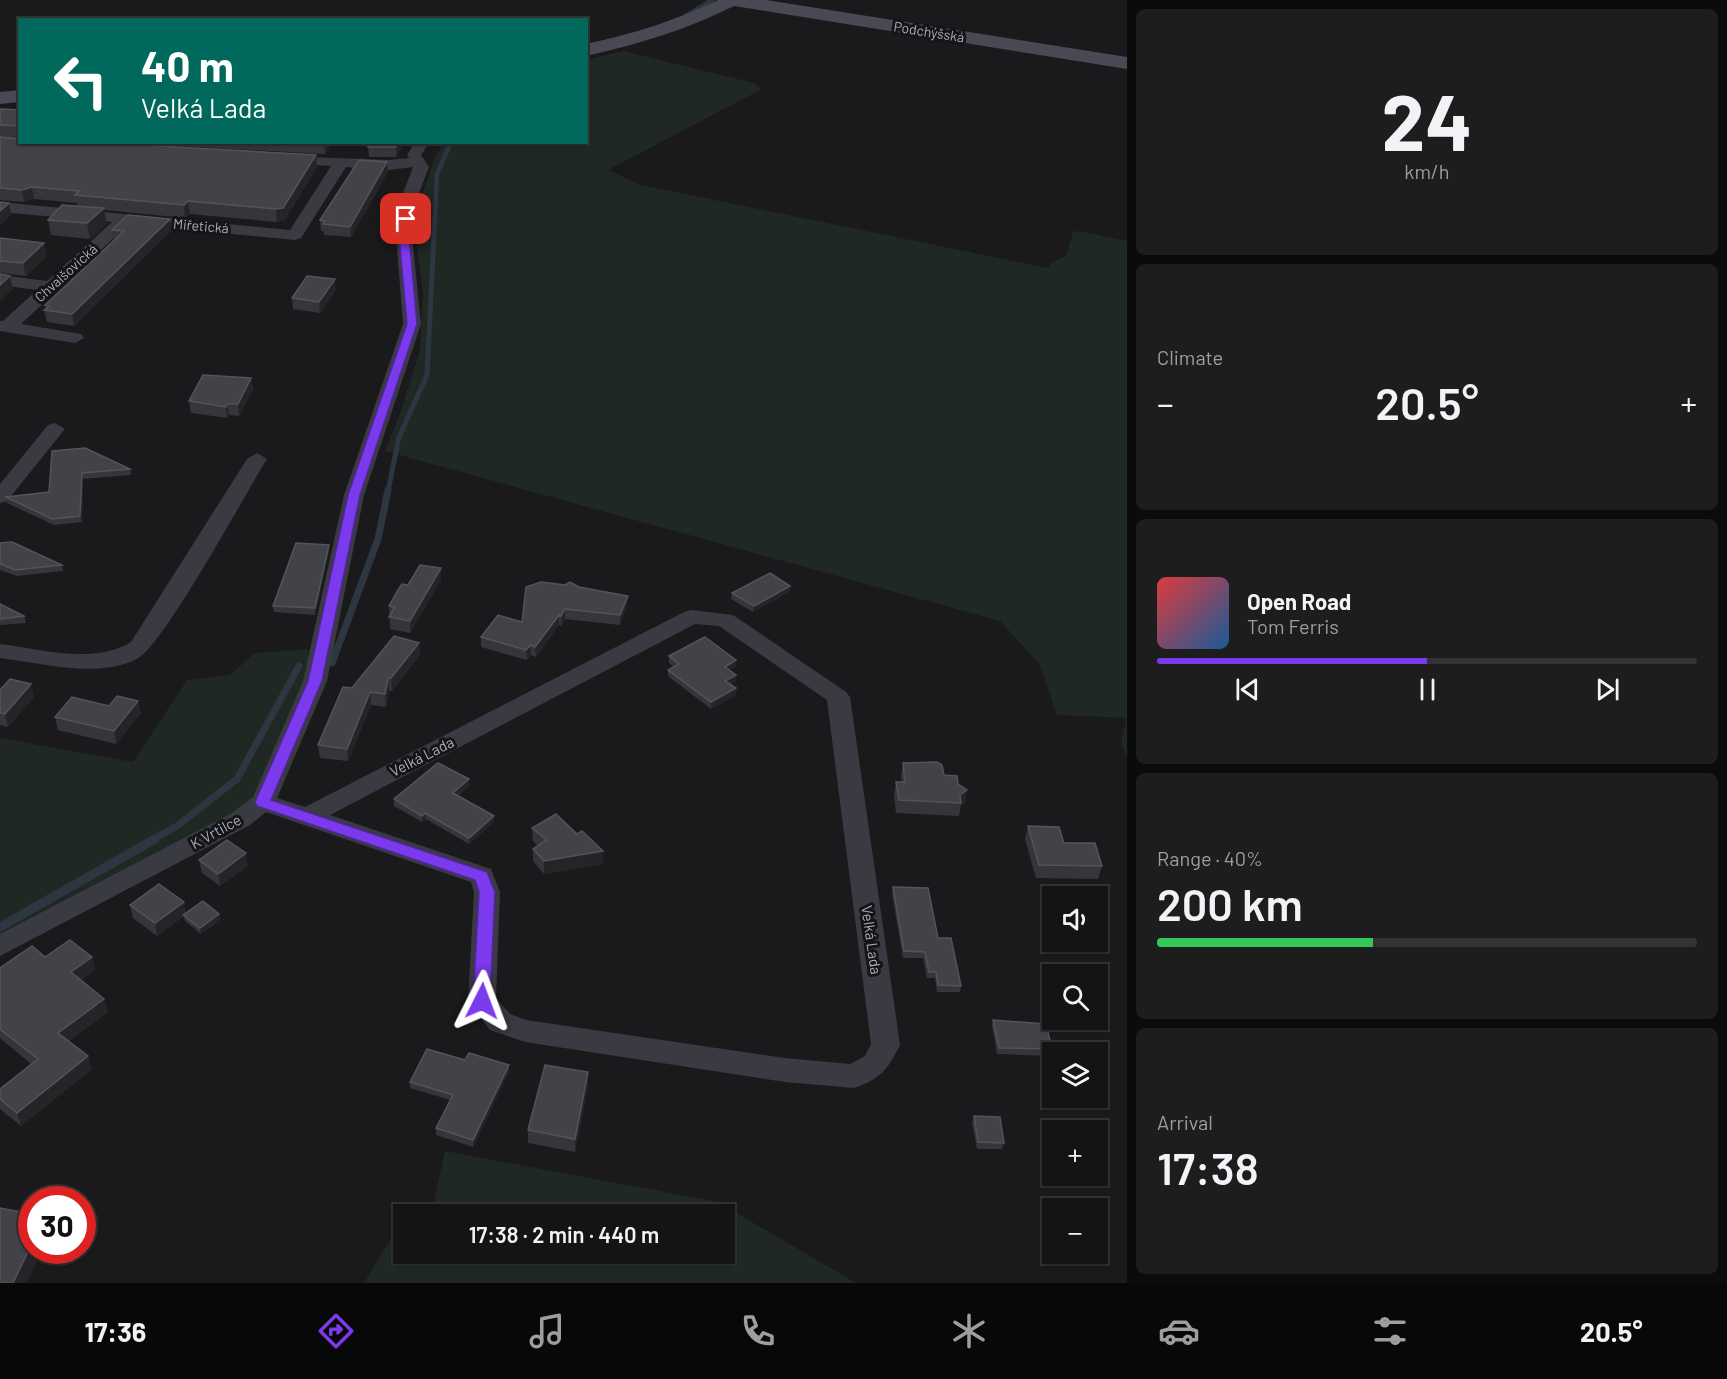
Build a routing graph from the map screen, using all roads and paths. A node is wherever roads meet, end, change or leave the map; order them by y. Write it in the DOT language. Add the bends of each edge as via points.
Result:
graph roads {
  1 [pos="732,0"];
  2 [pos="588,50"];
  3 [pos="1127,63"];
  4 [pos="18,96"];
  5 [pos="0,99"];
  6 [pos="422,144"];
  7 [pos="274,158"];
  8 [pos="417,162"];
  9 [pos="341,163"];
  10 [pos="0,207"];
  11 [pos="125,219"];
  12 [pos="0,280"];
  13 [pos="50,287"];
  14 [pos="3,327"];
  15 [pos="75,338"];
  16 [pos="55,429"];
  17 [pos="257,459"];
  18 [pos="0,496"];
  19 [pos="0,651"];
  20 [pos="263,802"];
  21 [pos="306,817"];
  22 [pos="0,946"];
  1 -- 2 [label="street" via="683,24"];
  1 -- 3 [label="street, Podchýšská"];
  4 -- 5 [label="street"];
  6 -- 8 [label="street, K Vrtilce" via="414,155"];
  7 -- 9 [label="street"];
  8 -- 9 [label="street"];
  8 -- 20 [label="street, K Vrtilce" via="421,167 408,201 404,236 412,324 354,495 315,681"];
  9 -- 11 [label="street, Miřetická" via="295,235"];
  10 -- 11 [label="street, Miřetická"];
  11 -- 13 [label="street, Chvalšovická"];
  12 -- 13 [label="street"];
  13 -- 14 [label="street, Chvalšovická"];
  14 -- 15 [label="street"];
  16 -- 18 [label="street"];
  17 -- 19 [label="street" via="138,648 124,656 100,660"];
  20 -- 21 [label="street, Velká Lada"];
  20 -- 22 [label="street, K Vrtilce" via="241,819"];
  21 -- 21 [label="street, Velká Lada" via="692,617 725,620 838,697 886,1045 875,1064 855,1076 785,1070 537,1033 500,1022 482,1001 487,892 482,876"];
}
